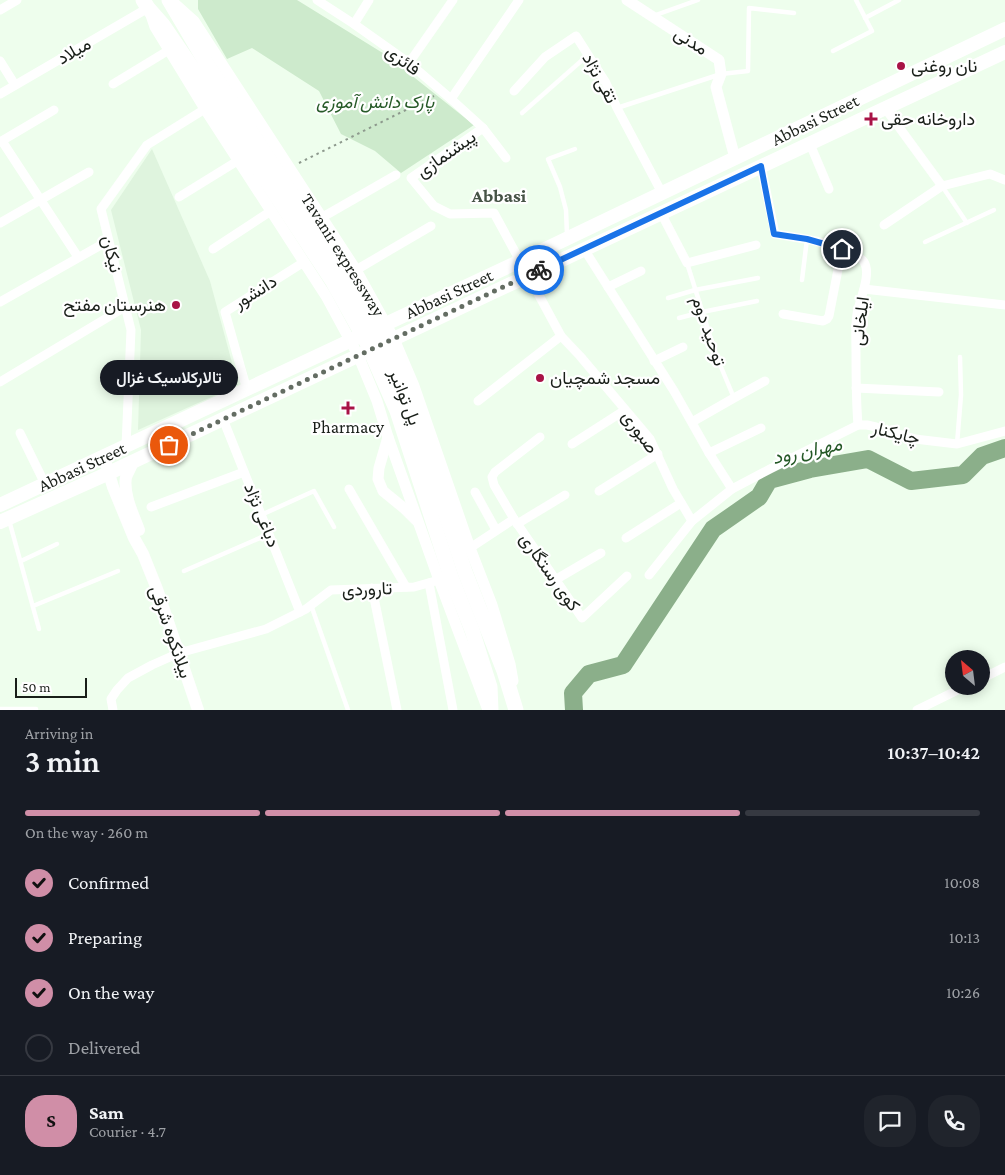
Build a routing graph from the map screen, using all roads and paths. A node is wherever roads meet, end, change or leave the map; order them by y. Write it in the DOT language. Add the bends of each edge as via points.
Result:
graph roads {
  1 [pos="16,0"];
  2 [pos="169,0"];
  3 [pos="317,0"];
  4 [pos="369,0"];
  5 [pos="453,0"];
  6 [pos="519,0"];
  7 [pos="628,0"];
  8 [pos="698,0"];
  9 [pos="856,0"];
  10 [pos="899,0"];
  11 [pos="146,4"];
  12 [pos="0,10"];
  13 [pos="794,13"];
  14 [pos="652,16"];
  15 [pos="865,18"];
  16 [pos="354,24"];
  17 [pos="1005,29"];
  18 [pos="169,50"];
  19 [pos="833,51"];
  20 [pos="1005,52"];
  21 [pos="588,55"];
  22 [pos="0,62"];
  23 [pos="409,63"];
  24 [pos="199,65"];
  25 [pos="721,74"];
  26 [pos="114,84"];
  27 [pos="15,85"];
  28 [pos="514,91"];
  29 [pos="443,92"];
  30 [pos="0,94"];
  31 [pos="451,98"];
  32 [pos="617,108"];
  33 [pos="886,108"];
  34 [pos="205,109"];
  35 [pos="54,110"];
  36 [pos="522,113"];
  37 [pos="482,128"];
  38 [pos="1,142"];
  39 [pos="810,144"];
  40 [pos="575,148"];
  41 [pos="506,158"];
  42 [pos="735,158"];
  43 [pos="238,160"];
  44 [pos="761,166"];
  45 [pos="288,168"];
  46 [pos="89,172"];
  47 [pos="396,175"];
  48 [pos="1005,180"];
  49 [pos="942,186"];
  50 [pos="829,189"];
  51 [pos="667,191"];
  52 [pos="179,197"];
  53 [pos="40,200"];
  54 [pos="680,204"];
  55 [pos="994,210"];
  56 [pos="271,211"];
  57 [pos="661,213"];
  58 [pos="321,218"];
  59 [pos="0,223"];
  60 [pos="967,223"];
  61 [pos="884,225"];
  62 [pos="430,226"];
  63 [pos="567,239"];
  64 [pos="807,239"];
  65 [pos="108,241"];
  66 [pos="925,242"];
  67 [pos="756,245"];
  68 [pos="213,249"];
  69 [pos="584,249"];
  70 [pos="842,249"];
  71 [pos="78,257"];
  72 [pos="520,261"];
  73 [pos="304,262"];
  74 [pos="686,263"];
  75 [pos="641,271"];
  76 [pos="358,274"];
  77 [pos="528,275"];
  78 [pos="758,278"];
  79 [pos="802,280"];
  80 [pos="608,287"];
  81 [pos="864,289"];
  82 [pos="695,290"];
  83 [pos="326,296"];
  84 [pos="668,298"];
  85 [pos="757,301"];
  86 [pos="0,302"];
  87 [pos="1005,305"];
  88 [pos="125,307"];
  89 [pos="702,312"];
  90 [pos="783,314"];
  91 [pos="679,318"];
  92 [pos="386,324"];
  93 [pos="561,336"];
  94 [pos="394,338"];
  95 [pos="351,341"];
  96 [pos="683,347"];
  97 [pos="358,355"];
  98 [pos="960,357"];
  99 [pos="654,361"];
  100 [pos="765,381"];
  101 [pos="0,382"];
  102 [pos="414,386"];
  103 [pos="856,388"];
  104 [pos="247,390"];
  105 [pos="939,392"];
  106 [pos="734,398"];
  107 [pos="377,401"];
  108 [pos="478,401"];
  109 [pos="625,410"];
  110 [pos="223,419"];
  111 [pos="692,422"];
  112 [pos="858,425"];
  113 [pos="761,428"];
  114 [pos="1005,431"];
  115 [pos="20,433"];
  116 [pos="388,437"];
  117 [pos="540,437"];
  118 [pos="572,444"];
  119 [pos="957,444"];
  120 [pos="126,446"];
  121 [pos="709,453"];
  122 [pos="658,454"];
  123 [pos="104,456"];
  124 [pos="133,462"];
  125 [pos="244,472"];
  126 [pos="109,473"];
  127 [pos="45,484"];
  128 [pos="349,489"];
  129 [pos="732,489"];
  130 [pos="599,491"];
  131 [pos="475,492"];
  132 [pos="565,495"];
  133 [pos="681,503"];
  134 [pos="0,505"];
  135 [pos="151,506"];
  136 [pos="262,515"];
  137 [pos="4,520"];
  138 [pos="515,521"];
  139 [pos="692,521"];
  140 [pos="420,524"];
  141 [pos="334,527"];
  142 [pos="496,530"];
  143 [pos="269,534"];
  144 [pos="626,538"];
  145 [pos="57,544"];
  146 [pos="470,548"];
  147 [pos="601,553"];
  148 [pos="143,554"];
  149 [pos="20,561"];
  150 [pos="118,571"];
  151 [pos="184,571"];
  152 [pos="649,575"];
  153 [pos="628,576"];
  154 [pos="556,580"];
  155 [pos="434,581"];
  156 [pos="406,587"];
  157 [pos="372,588"];
  158 [pos="311,605"];
  159 [pos="33,606"];
  160 [pos="300,612"];
  161 [pos="479,628"];
  162 [pos="39,629"];
  163 [pos="179,653"];
  164 [pos="1005,668"];
  165 [pos="990,675"];
  166 [pos="948,695"];
  167 [pos="0,710"];
  168 [pos="36,710"];
  169 [pos="112,710"];
  170 [pos="198,710"];
  171 [pos="348,710"];
  172 [pos="397,710"];
  173 [pos="454,710"];
  174 [pos="490,710"];
  175 [pos="516,710"];
  176 [pos="917,710"];
  1 -- 12 [label="street"];
  2 -- 24 [label="highway, Tavanir expressway"];
  2 -- 45 [label="street, Tavanir expressway" via="194,21"];
  3 -- 16 [label="street, فائزی"];
  4 -- 16 [label="street"];
  5 -- 23 [label="street"];
  6 -- 31 [label="street"];
  7 -- 14 [label="street, مدنی"];
  8 -- 14 [label="lane"];
  9 -- 15 [label="lane"];
  10 -- 15 [label="lane"];
  11 -- 18 [label="street, Tavanir expressway"];
  11 -- 24 [label="highway"];
  11 -- 27 [label="street, میلاد"];
  13 -- 25 [label="lane" via="749,8 748,71"];
  14 -- 25 [label="street, مدنی" via="719,60"];
  15 -- 19 [label="lane" via="872,31"];
  16 -- 23 [label="street, فائزی"];
  17 -- 42 [label="main road, Abbasi Street"];
  18 -- 26 [label="street"];
  18 -- 34 [label="street, Tavanir expressway"];
  20 -- 33 [label="main road, Abbasi Street"];
  21 -- 28 [label="street, تقی نژاد" via="576,36 545,57"];
  21 -- 32 [label="street, تقی نژاد"];
  21 -- 36 [label="lane"];
  22 -- 27 [label="street"];
  23 -- 29 [label="street, فائزی"];
  24 -- 161 [label="highway, پل توانیر" via="367,343 397,411 451,576"];
  25 -- 32 [label="lane"];
  25 -- 42 [label="street, مدنی" via="716,87"];
  27 -- 30 [label="street, میلاد"];
  29 -- 31 [label="street, فائزی"];
  29 -- 45 [label="path"];
  31 -- 37 [label="street, فائزی"];
  32 -- 51 [label="street, تقی نژاد"];
  33 -- 39 [label="main road, Abbasi Street"];
  33 -- 49 [label="street"];
  34 -- 43 [label="street, Tavanir expressway"];
  34 -- 65 [label="street, نیکان" via="147,145 101,209"];
  35 -- 38 [label="street"];
  37 -- 41 [label="street, فائزی"];
  37 -- 72 [label="street, پیشنمازی" via="411,178 434,206 450,214 494,213"];
  38 -- 53 [label="street"];
  39 -- 44 [label="main road, Abbasi Street"];
  39 -- 50 [label="street"];
  40 -- 63 [label="lane" via="548,159 566,210"];
  42 -- 51 [label="main road, Abbasi Street"];
  43 -- 52 [label="street"];
  43 -- 56 [label="street, Tavanir expressway"];
  44 -- 54 [label="main road, Abbasi Street"];
  44 -- 64 [label="street, ایلخانی" via="774,234"];
  45 -- 58 [label="street, Tavanir expressway"];
  46 -- 53 [label="street"];
  47 -- 58 [label="street"];
  48 -- 49 [label="street" via="990,174"];
  49 -- 60 [label="lane"];
  49 -- 61 [label="street"];
  51 -- 54 [label="main road"];
  51 -- 63 [label="main road, Abbasi Street"];
  53 -- 59 [label="street"];
  53 -- 71 [label="street"];
  54 -- 57 [label="main road, Abbasi Street"];
  55 -- 60 [label="lane"];
  56 -- 68 [label="street"];
  56 -- 73 [label="street, Tavanir expressway"];
  57 -- 69 [label="main road, Abbasi Street"];
  57 -- 74 [label="street, توحید دوم"];
  58 -- 76 [label="street, Tavanir expressway"];
  60 -- 66 [label="lane"];
  62 -- 76 [label="street"];
  63 -- 72 [label="main road, Abbasi Street"];
  64 -- 70 [label="street, ایلخانی"];
  64 -- 79 [label="lane"];
  65 -- 71 [label="street"];
  65 -- 88 [label="street, نیکان"];
  67 -- 74 [label="street"];
  69 -- 77 [label="main road, Abbasi Street"];
  69 -- 80 [label="street"];
  70 -- 81 [label="street, ایلخانی" via="865,263"];
  70 -- 90 [label="street" via="827,319"];
  71 -- 86 [label="street"];
  72 -- 92 [label="main road, Abbasi Street"];
  73 -- 83 [label="street, Tavanir expressway"];
  73 -- 104 [label="street, دانشور" via="225,312"];
  74 -- 82 [label="lane, توحید دوم"];
  75 -- 80 [label="street"];
  76 -- 83 [label="street" via="355,288 347,295 337,298"];
  76 -- 92 [label="street, Tavanir expressway"];
  77 -- 93 [label="street, صبوری"];
  77 -- 94 [label="main road, Abbasi Street"];
  78 -- 82 [label="lane"];
  80 -- 99 [label="street"];
  81 -- 87 [label="street"];
  81 -- 103 [label="street, ایلخانی" via="857,313"];
  82 -- 84 [label="lane"];
  82 -- 89 [label="lane, توحید دوم"];
  83 -- 95 [label="street, Tavanir expressway"];
  85 -- 89 [label="lane"];
  88 -- 101 [label="street"];
  88 -- 120 [label="street, نیکان" via="131,330"];
  89 -- 91 [label="lane"];
  89 -- 106 [label="lane, توحید دوم"];
  92 -- 94 [label="street, Tavanir expressway"];
  92 -- 95 [label="main road, Abbasi Street"];
  93 -- 108 [label="street"];
  93 -- 109 [label="street, صبوری"];
  94 -- 97 [label="main road, Abbasi Street"];
  94 -- 102 [label="street, Tavanir expressway"];
  95 -- 97 [label="street, Tavanir expressway"];
  95 -- 104 [label="main road, Abbasi Street"];
  96 -- 99 [label="street"];
  97 -- 107 [label="street, Tavanir expressway"];
  97 -- 110 [label="main road, Abbasi Street"];
  98 -- 119 [label="lane"];
  99 -- 111 [label="street"];
  100 -- 106 [label="street"];
  102 -- 107 [label="street" via="393,386"];
  102 -- 146 [label="street, Tavanir expressway"];
  103 -- 105 [label="street"];
  103 -- 112 [label="street, ایلخانی"];
  104 -- 120 [label="main road, Abbasi Street"];
  106 -- 111 [label="street"];
  107 -- 116 [label="street, Tavanir expressway"];
  109 -- 118 [label="street"];
  109 -- 122 [label="street, صبوری" via="650,439"];
  110 -- 124 [label="main road, Abbasi Street"];
  110 -- 125 [label="street, دباغی نژاد"];
  111 -- 121 [label="street"];
  112 -- 119 [label="street, چایکنار" via="915,439"];
  112 -- 129 [label="street, چایکنار"];
  113 -- 121 [label="street"];
  114 -- 119 [label="street, چایکنار"];
  115 -- 127 [label="street"];
  116 -- 140 [label="street, Tavanir expressway"];
  116 -- 140 [label="street" via="378,479 383,491"];
  117 -- 138 [label="street" via="492,477"];
  120 -- 123 [label="main road, Abbasi Street"];
  121 -- 129 [label="street"];
  122 -- 130 [label="street"];
  122 -- 133 [label="street, صبوری"];
  123 -- 126 [label="main road, بیلانکوه شرقی"];
  123 -- 127 [label="main road, Abbasi Street"];
  124 -- 126 [label="main road, Abbasi Street"];
  124 -- 148 [label="main road, بیلانکوه شرقی" via="127,474 126,487"];
  125 -- 135 [label="street"];
  125 -- 136 [label="street, دباغی نژاد"];
  126 -- 137 [label="main road, Abbasi Street"];
  126 -- 148 [label="main road, بیلانکوه شرقی"];
  127 -- 134 [label="main road, Abbasi Street"];
  128 -- 156 [label="street"];
  129 -- 139 [label="street, چایکنار"];
  131 -- 142 [label="street"];
  132 -- 138 [label="street"];
  133 -- 139 [label="street, صبوری"];
  133 -- 144 [label="street"];
  136 -- 141 [label="lane" via="314,491"];
  136 -- 143 [label="street, دباغی نژاد"];
  137 -- 149 [label="lane"];
  138 -- 142 [label="street, کوی رستگاری"];
  138 -- 154 [label="street, کوی رستگاری"];
  139 -- 152 [label="street, چایکنار"];
  140 -- 155 [label="street, Tavanir expressway"];
  142 -- 146 [label="street, کوی رستگاری"];
  143 -- 151 [label="lane"];
  143 -- 160 [label="street, دباغی نژاد"];
  145 -- 149 [label="lane"];
  146 -- 175 [label="street, Tavanir expressway" via="510,664"];
  147 -- 154 [label="street"];
  148 -- 163 [label="main road, بیلانکوه شرقی"];
  149 -- 159 [label="lane"];
  150 -- 159 [label="lane"];
  153 -- 154 [label="street, کوی رستگاری" via="582,618"];
  155 -- 156 [label="street, تاروردی"];
  155 -- 173 [label="street"];
  155 -- 174 [label="street, Tavanir expressway"];
  156 -- 157 [label="street, تاروردی"];
  157 -- 158 [label="street, تاروردی" via="331,590"];
  157 -- 172 [label="street"];
  158 -- 160 [label="street, تاروردی"];
  158 -- 171 [label="lane"];
  159 -- 162 [label="lane"];
  160 -- 163 [label="street, تاروردی" via="266,629"];
  161 -- 174 [label="highway, Tavanir expressway" via="490,687"];
  161 -- 175 [label="highway, Tavanir expressway" via="504,671"];
  163 -- 169 [label="street, تاروردی" via="128,678 111,699"];
  163 -- 170 [label="main road, بیلانکوه شرقی"];
  164 -- 165 [label="street"];
  166 -- 176 [label="street"];
  167 -- 168 [label="lane"];
}
